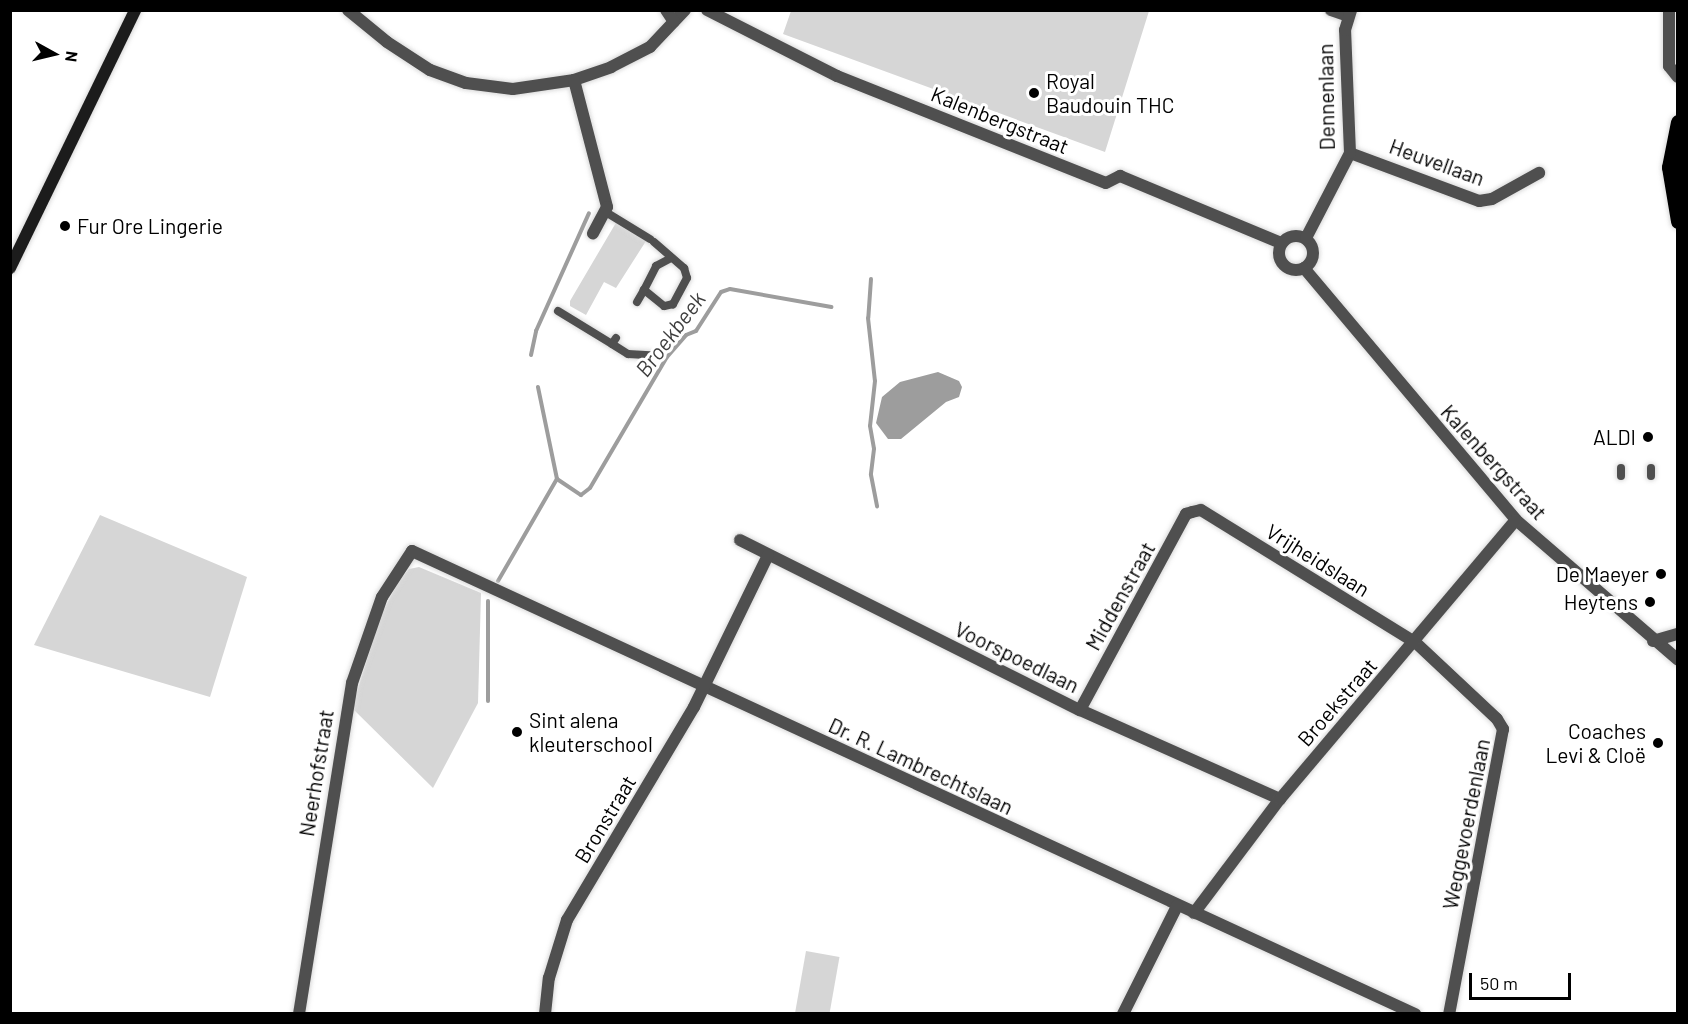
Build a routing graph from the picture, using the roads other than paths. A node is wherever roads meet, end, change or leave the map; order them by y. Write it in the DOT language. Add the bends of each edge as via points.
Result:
graph roads {
  1 [pos="135,10"];
  2 [pos="348,10"];
  3 [pos="666,10"];
  4 [pos="685,10"];
  5 [pos="707,10"];
  6 [pos="1331,10"];
  7 [pos="1669,10"];
  8 [pos="1349,13"];
  9 [pos="674,22"];
  10 [pos="1677,77"];
  11 [pos="574,80"];
  12 [pos="1677,122"];
  13 [pos="1674,146"];
  14 [pos="1350,153"];
  15 [pos="1539,173"];
  16 [pos="1674,191"];
  17 [pos="604,211"];
  18 [pos="1677,221"];
  19 [pos="593,233"];
  20 [pos="1306,238"];
  21 [pos="1281,243"];
  22 [pos="671,258"];
  23 [pos="10,268"];
  24 [pos="1304,268"];
  25 [pos="644,290"];
  26 [pos="637,302"];
  27 [pos="558,311"];
  28 [pos="650,355"];
  29 [pos="1201,510"];
  30 [pos="1516,520"];
  31 [pos="740,540"];
  32 [pos="412,551"];
  33 [pos="768,555"];
  34 [pos="1677,634"];
  35 [pos="1653,641"];
  36 [pos="1415,642"];
  37 [pos="1677,660"];
  38 [pos="704,688"];
  39 [pos="1080,710"];
  40 [pos="1280,799"];
  41 [pos="1177,906"];
  42 [pos="1194,914"];
  43 [pos="299,1014"];
  44 [pos="544,1014"];
  45 [pos="1123,1014"];
  46 [pos="1415,1014"];
  47 [pos="1449,1014"];
  1 -- 23 [label="main road"];
  2 -- 11 [label="street" via="415,62 441,75 513,88"];
  3 -- 9 [label="street"];
  4 -- 9 [label="street"];
  5 -- 21 [label="street, Kalenbergstraat" via="837,76 1106,183 1120,176"];
  6 -- 8 [label="street, Dennenlaan"];
  7 -- 10 [label="street" via="1669,66"];
  8 -- 14 [label="street, Dennenlaan"];
  9 -- 11 [label="street" via="650,47"];
  11 -- 17 [label="street" via="607,207"];
  12 -- 13 [label="main road"];
  13 -- 16 [label="main road"];
  14 -- 15 [label="street, Heuvellaan" via="1479,201"];
  14 -- 20 [label="street, Dennenlaan"];
  16 -- 18 [label="main road"];
  17 -- 19 [label="street"];
  17 -- 22 [label="lane" via="652,241"];
  20 -- 21 [label="street" via="1292,236"];
  20 -- 24 [label="street" via="1313,250"];
  21 -- 24 [label="street, Kalenbergstraat" via="1278,254 1283,264 1293,269"];
  22 -- 25 [label="lane" via="656,266"];
  22 -- 25 [label="lane" via="684,268 687,278 673,304 664,306"];
  24 -- 30 [label="street, Kalenbergstraat"];
  25 -- 26 [label="lane"];
  27 -- 28 [label="lane" via="614,341 628,354"];
  29 -- 36 [label="street, Vrijheidslaan"];
  29 -- 39 [label="street, Middenstraat" via="1186,514"];
  30 -- 35 [label="street, Kalenbergstraat"];
  30 -- 36 [label="street, Broekstraat"];
  31 -- 33 [label="street, Voorspoedlaan"];
  32 -- 38 [label="street, Dr. R. Lambrechtslaan"];
  32 -- 43 [label="street, Neerhofstraat" via="382,597 351,683"];
  33 -- 38 [label="street, Bronstraat"];
  33 -- 39 [label="street, Voorspoedlaan"];
  34 -- 35 [label="street"];
  35 -- 37 [label="street, Kalenbergstraat"];
  36 -- 40 [label="street, Broekstraat"];
  36 -- 47 [label="street, Weggevoerdenlaan" via="1503,729"];
  38 -- 41 [label="street, Dr. R. Lambrechtslaan"];
  38 -- 44 [label="street, Bronstraat" via="567,920 551,969"];
  39 -- 40 [label="street, Voorspoedlaan"];
  40 -- 42 [label="street, Broekstraat"];
  41 -- 42 [label="street, Dr. R. Lambrechtslaan"];
  41 -- 45 [label="street"];
  42 -- 46 [label="street, Dr. R. Lambrechtslaan"];
}
